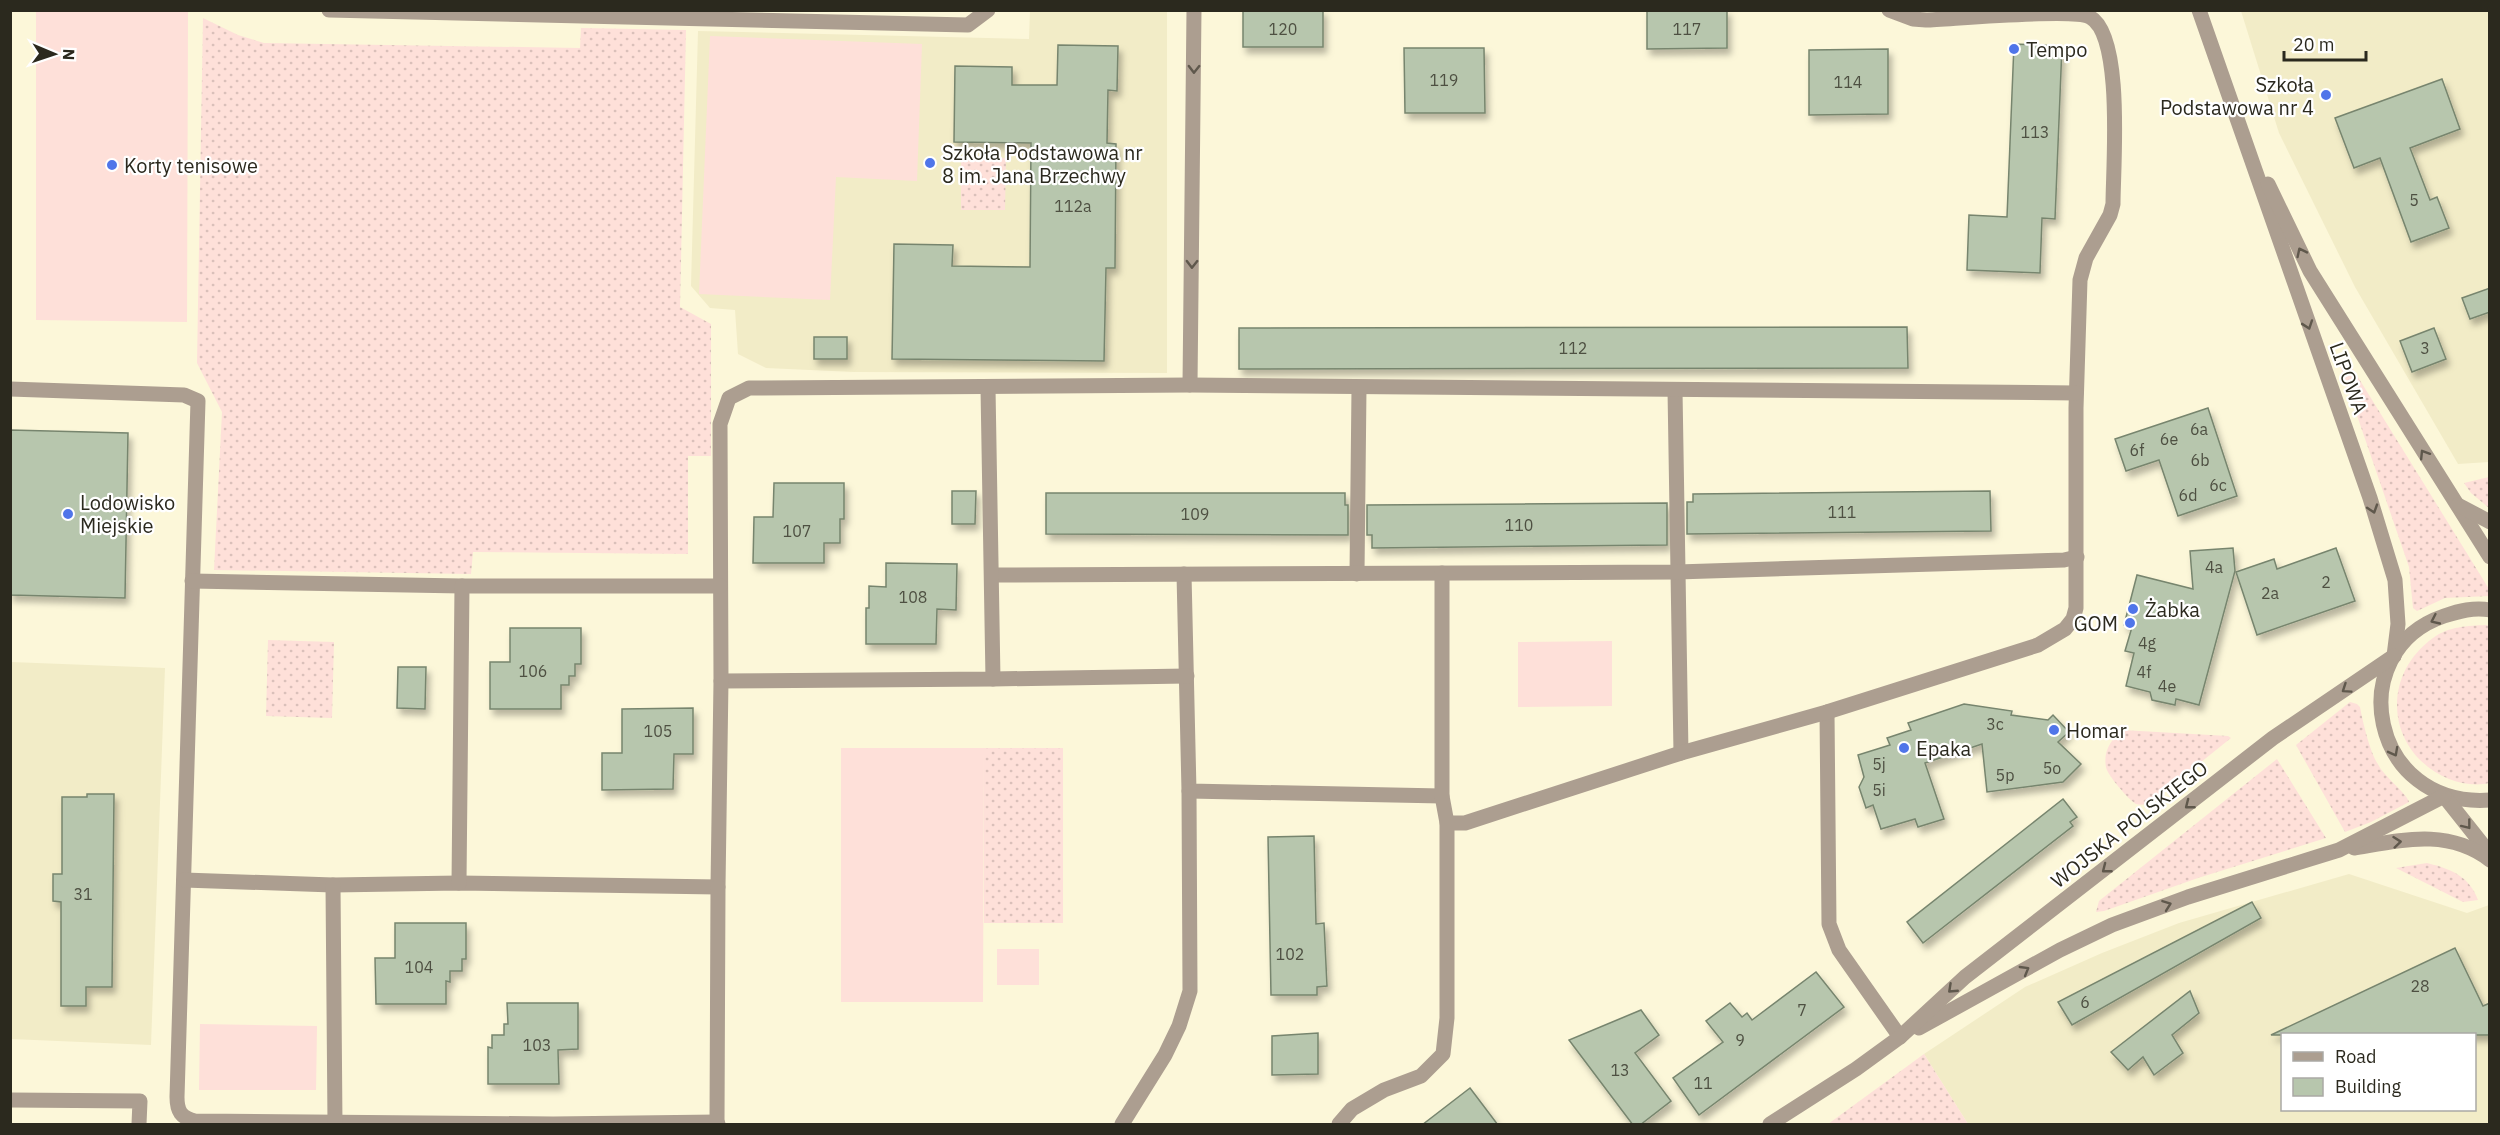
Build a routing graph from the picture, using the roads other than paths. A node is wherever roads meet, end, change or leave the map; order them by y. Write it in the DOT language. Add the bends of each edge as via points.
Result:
graph roads {
  1 [pos="328,10"];
  2 [pos="988,10"];
  3 [pos="1194,10"];
  4 [pos="1890,10"];
  5 [pos="2199,10"];
  6 [pos="452,12"];
  7 [pos="2237,119"];
  8 [pos="1190,385"];
  9 [pos="988,388"];
  10 [pos="1359,388"];
  11 [pos="10,389"];
  12 [pos="1675,390"];
  13 [pos="2076,393"];
  14 [pos="2456,503"];
  15 [pos="2490,522"];
  16 [pos="2077,557"];
  17 [pos="2490,557"];
  18 [pos="1677,572"];
  19 [pos="1442,573"];
  20 [pos="1184,574"];
  21 [pos="1357,574"];
  22 [pos="992,575"];
  23 [pos="192,581"];
  24 [pos="462,586"];
  25 [pos="720,586"];
  26 [pos="2490,610"];
  27 [pos="2394,656"];
  28 [pos="1187,676"];
  29 [pos="993,679"];
  30 [pos="721,681"];
  31 [pos="1827,712"];
  32 [pos="1681,753"];
  33 [pos="1190,791"];
  34 [pos="1442,796"];
  35 [pos="2444,796"];
  36 [pos="2490,800"];
  37 [pos="1447,823"];
  38 [pos="2339,850"];
  39 [pos="2490,854"];
  40 [pos="2490,860"];
  41 [pos="184,880"];
  42 [pos="459,882"];
  43 [pos="333,885"];
  44 [pos="718,887"];
  45 [pos="1900,1037"];
  46 [pos="10,1100"];
  47 [pos="718,1123"];
  48 [pos="335,1124"];
  49 [pos="553,1124"];
  50 [pos="140,1125"];
  51 [pos="1122,1125"];
  52 [pos="1339,1125"];
  53 [pos="1770,1125"];
  1 -- 6 [label="street"];
  2 -- 6 [label="street" via="968,25"];
  3 -- 8 [label="street, one-way"];
  4 -- 13 [label="street" via="1926,20 2067,13 2090,17 2104,33 2115,91 2113,204 2086,258 2080,280"];
  5 -- 7 [label="street, LIPOWA"];
  14 -- 7 [label="street, LIPOWA, one-way" via="2310,271"];
  7 -- 27 [label="street, LIPOWA, one-way" via="2392,570 2398,624"];
  8 -- 9 [label="street"];
  8 -- 10 [label="street"];
  9 -- 22 [label="street"];
  9 -- 25 [label="street" via="749,388 729,398 720,424"];
  10 -- 12 [label="street"];
  10 -- 21 [label="street"];
  11 -- 23 [label="street" via="184,395 198,401"];
  12 -- 13 [label="street"];
  12 -- 18 [label="street"];
  13 -- 16 [label="street"];
  14 -- 15 [label="street"];
  14 -- 17 [label="street, LIPOWA"];
  16 -- 18 [label="street"];
  16 -- 31 [label="street" via="2073,619 2056,636"];
  18 -- 19 [label="street"];
  18 -- 32 [label="street"];
  19 -- 21 [label="street"];
  19 -- 34 [label="street"];
  20 -- 21 [label="street"];
  20 -- 22 [label="street"];
  20 -- 28 [label="street"];
  22 -- 29 [label="street"];
  23 -- 24 [label="street"];
  23 -- 41 [label="street"];
  24 -- 25 [label="street"];
  24 -- 42 [label="street"];
  25 -- 30 [label="street"];
  26 -- 27 [label="street, one-way" via="2459,610 2433,619 2411,635"];
  27 -- 35 [label="street, one-way" via="2383,682 2380,710 2386,738 2399,763 2419,783"];
  27 -- 45 [label="street, WOJSKA POLSKIEGO, one-way" via="2264,746 1965,977"];
  28 -- 29 [label="street"];
  28 -- 33 [label="street"];
  29 -- 30 [label="street"];
  30 -- 44 [label="street"];
  31 -- 32 [label="street"];
  31 -- 45 [label="street" via="1829,924 1839,950"];
  32 -- 37 [label="street" via="1465,823"];
  33 -- 34 [label="street"];
  33 -- 51 [label="street" via="1190,992 1165,1055"];
  34 -- 37 [label="street"];
  35 -- 36 [label="street"];
  35 -- 38 [label="street, WOJSKA POLSKIEGO"];
  35 -- 39 [label="street, one-way"];
  37 -- 52 [label="street" via="1448,1018 1443,1054 1421,1076 1352,1109"];
  38 -- 40 [label="street, one-way" via="2443,839 2455,841"];
  45 -- 38 [label="street, WOJSKA POLSKIEGO, one-way" via="2112,925"];
  41 -- 43 [label="street"];
  41 -- 48 [label="street" via="178,1111 195,1121"];
  42 -- 43 [label="street"];
  42 -- 44 [label="street"];
  43 -- 48 [label="street"];
  44 -- 47 [label="street"];
  45 -- 53 [label="street, WOJSKA POLSKIEGO"];
  46 -- 50 [label="street" via="140,1101"];
  47 -- 49 [label="street"];
  48 -- 49 [label="street"];
}
